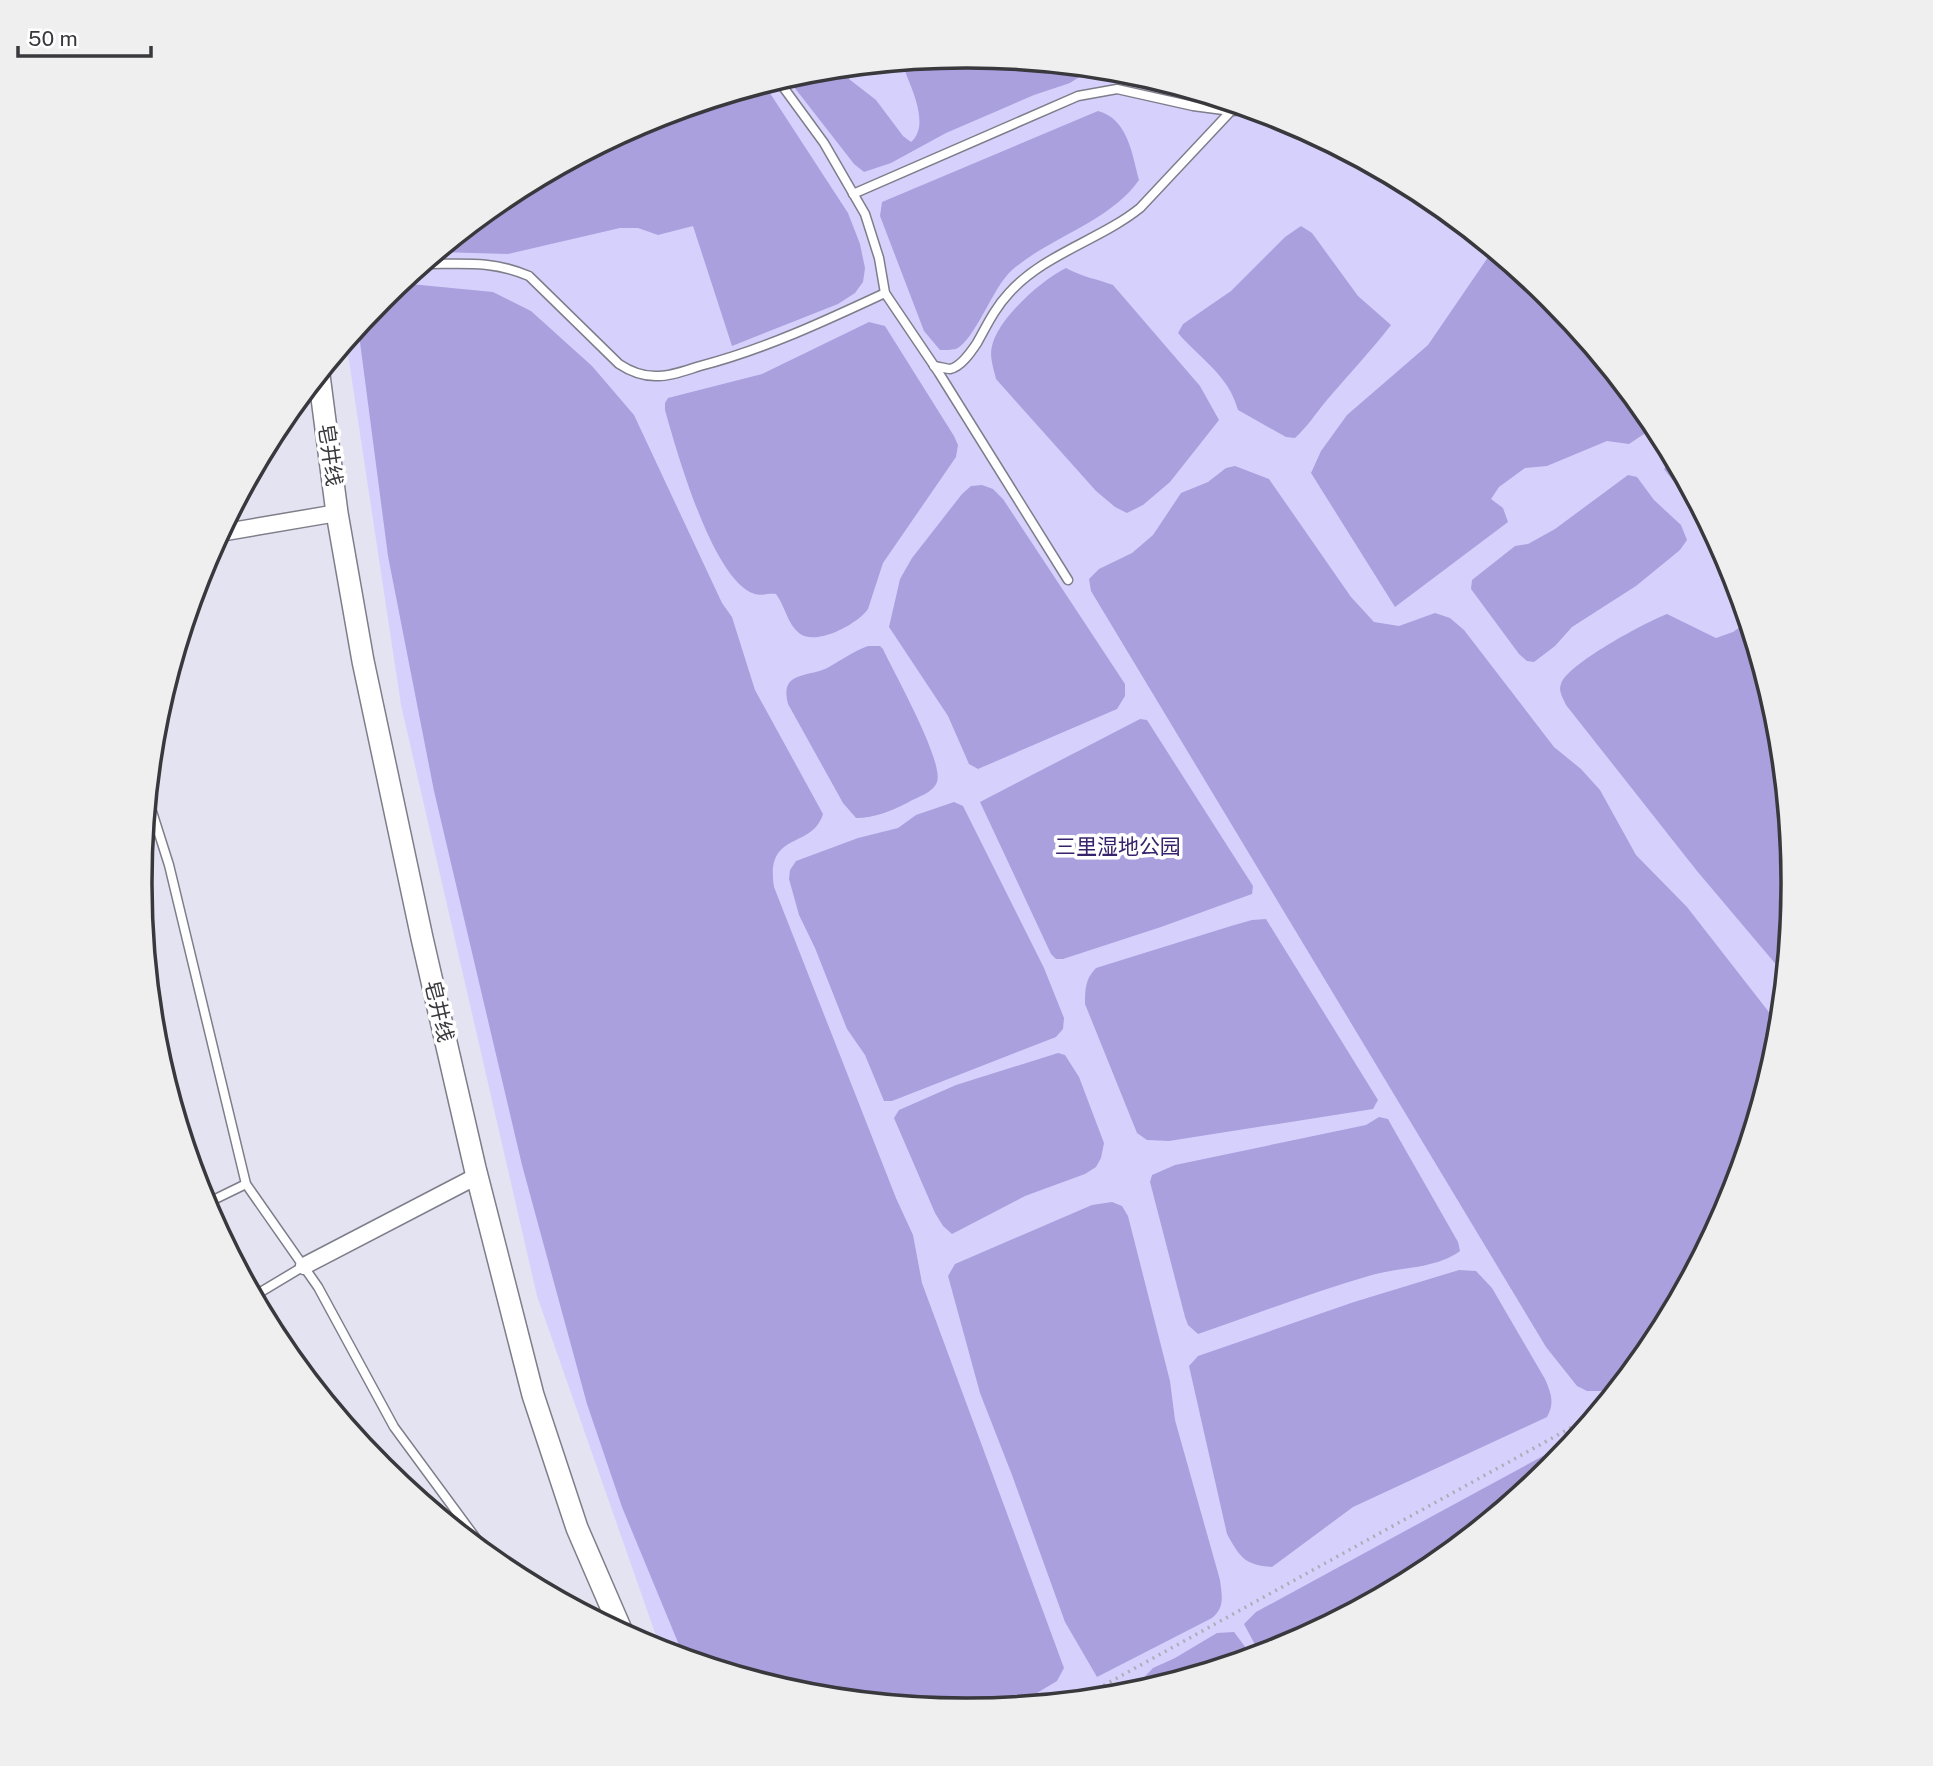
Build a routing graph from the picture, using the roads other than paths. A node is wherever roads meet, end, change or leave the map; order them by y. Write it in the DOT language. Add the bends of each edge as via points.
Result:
graph roads {
  1 [pos="785,89"];
  2 [pos="1226,110"];
  3 [pos="1230,112"];
  4 [pos="853,194"];
  5 [pos="437,264"];
  6 [pos="885,292"];
  7 [pos="934,366"];
  8 [pos="320,386"];
  9 [pos="337,513"];
  10 [pos="232,532"];
  11 [pos="1068,580"];
  12 [pos="154,819"];
  13 [pos="477,1176"];
  14 [pos="246,1184"];
  15 [pos="216,1199"];
  16 [pos="304,1266"];
  17 [pos="262,1291"];
  18 [pos="467,1525"];
  19 [pos="616,1619"];
  1 -- 4 [label="lane" via="824,143"];
  2 -- 4 [label="lane" via="1117,89 1098,91"];
  3 -- 7 [label="lane" via="1140,208 1033,272 1010,292 961,363 950,369"];
  4 -- 6 [label="lane" via="865,214"];
  5 -- 6 [label="lane" via="491,264 529,276 618,364 630,372 661,377 735,357 809,329"];
  6 -- 7 [label="lane"];
  7 -- 11 [label="lane"];
  8 -- 9 [label="street, 皂井线"];
  9 -- 10 [label="street"];
  9 -- 13 [label="street, 皂井线" via="363,661"];
  12 -- 14 [label="lane"];
  13 -- 16 [label="street"];
  13 -- 19 [label="street, 皂井线" via="533,1395 577,1528"];
  14 -- 15 [label="lane"];
  14 -- 16 [label="lane"];
  16 -- 17 [label="lane"];
  16 -- 18 [label="lane" via="394,1427"];
}
